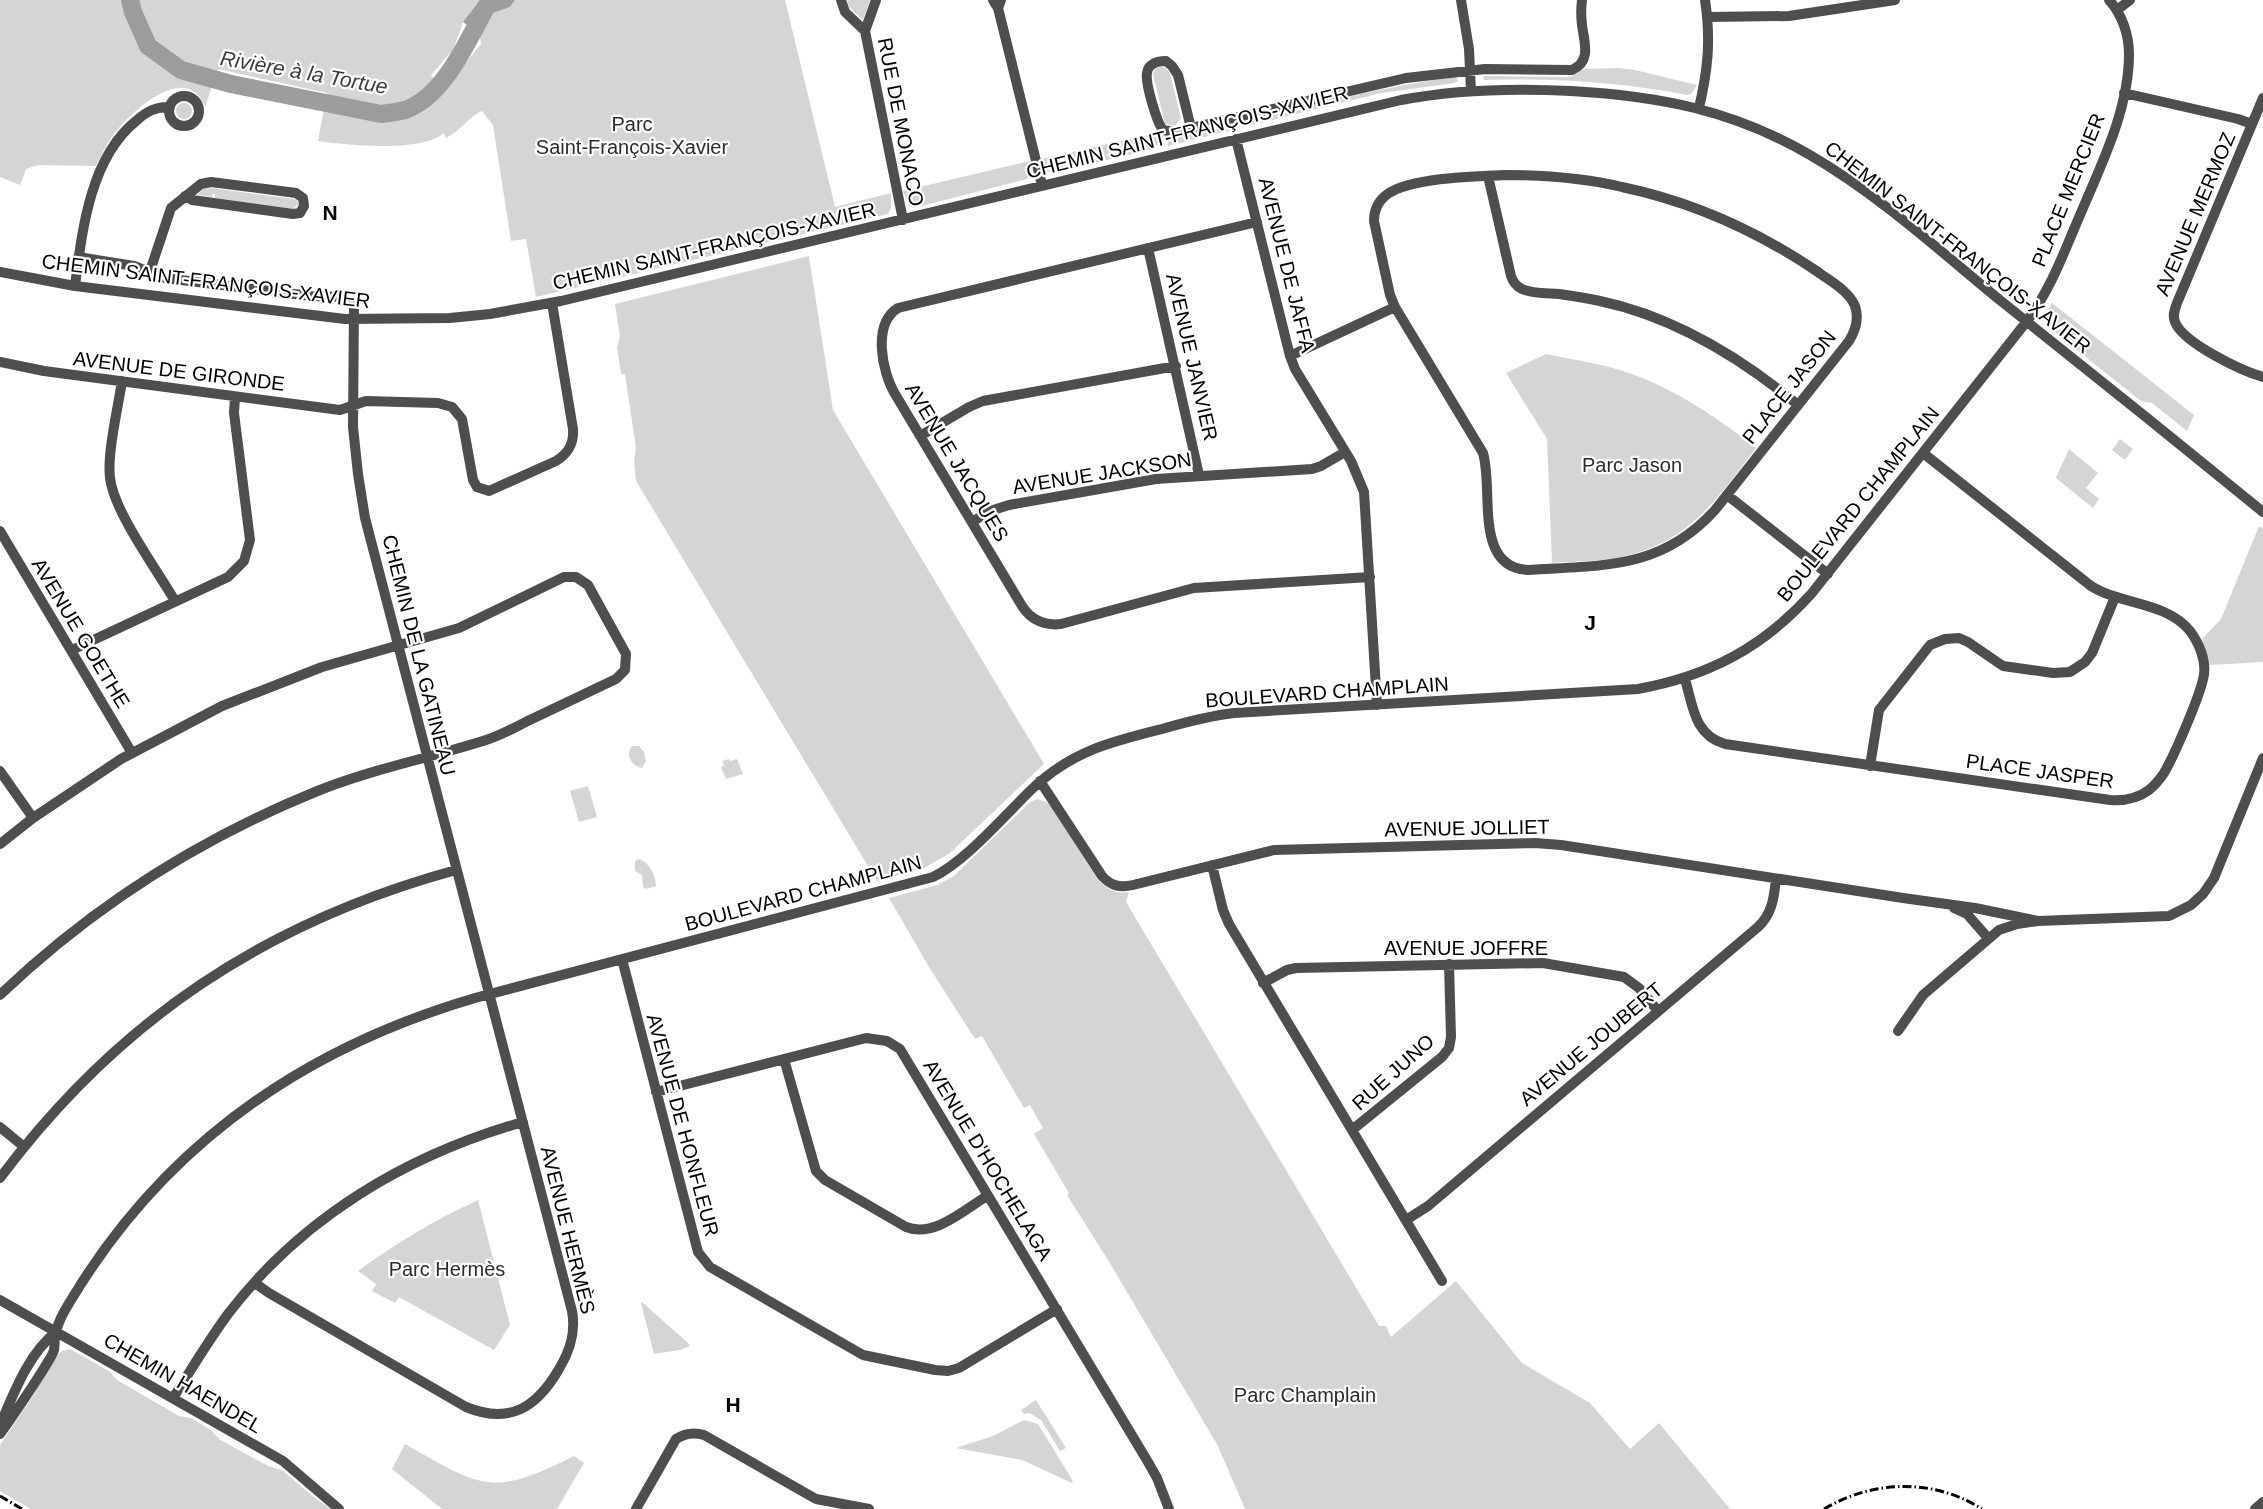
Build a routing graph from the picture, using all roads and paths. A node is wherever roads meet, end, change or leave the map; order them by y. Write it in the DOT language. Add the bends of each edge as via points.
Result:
graph roads {
  1 [pos="841,0"];
  2 [pos="876,0"];
  3 [pos="1461,0"];
  4 [pos="1582,0"];
  5 [pos="1705,0"];
  6 [pos="1895,0"];
  7 [pos="2109,0"];
  8 [pos="2130,0"];
  9 [pos="997,3"];
  10 [pos="2117,10"];
  11 [pos="1708,17"];
  12 [pos="865,31"];
  13 [pos="1470,70"];
  14 [pos="1471,91"];
  15 [pos="2124,93"];
  16 [pos="2263,98"];
  17 [pos="170,107"];
  18 [pos="1699,108"];
  19 [pos="2252,124"];
  20 [pos="1191,128"];
  21 [pos="1236,139"];
  22 [pos="1488,176"];
  23 [pos="1042,185"];
  24 [pos="185,196"];
  25 [pos="903,220"];
  26 [pos="1257,222"];
  27 [pos="1148,248"];
  28 [pos="78,257"];
  29 [pos="150,271"];
  30 [pos="0,272"];
  31 [pos="75,286"];
  32 [pos="552,303"];
  33 [pos="1395,307"];
  34 [pos="354,320"];
  35 [pos="2027,321"];
  36 [pos="1290,356"];
  37 [pos="0,362"];
  38 [pos="1176,366"];
  39 [pos="2263,377"];
  40 [pos="122,381"];
  41 [pos="235,397"];
  42 [pos="1798,405"];
  43 [pos="352,406"];
  44 [pos="921,436"];
  45 [pos="1345,452"];
  46 [pos="1923,453"];
  47 [pos="1199,476"];
  48 [pos="1727,495"];
  49 [pos="2263,512"];
  50 [pos="972,522"];
  51 [pos="0,531"];
  52 [pos="1828,574"];
  53 [pos="1370,577"];
  54 [pos="2115,597"];
  55 [pos="175,602"];
  56 [pos="397,645"];
  57 [pos="72,650"];
  58 [pos="1685,679"];
  59 [pos="1377,705"];
  60 [pos="132,753"];
  61 [pos="426,756"];
  62 [pos="2263,758"];
  63 [pos="1870,766"];
  64 [pos="0,771"];
  65 [pos="1040,781"];
  66 [pos="33,818"];
  67 [pos="0,844"];
  68 [pos="1212,865"];
  69 [pos="456,870"];
  70 [pos="1776,879"];
  71 [pos="1948,905"];
  72 [pos="2038,921"];
  73 [pos="1988,938"];
  74 [pos="622,959"];
  75 [pos="1449,964"];
  76 [pos="1263,982"];
  77 [pos="489,994"];
  78 [pos="0,995"];
  79 [pos="1658,1011"];
  80 [pos="1898,1031"];
  81 [pos="784,1059"];
  82 [pos="656,1092"];
  83 [pos="523,1122"];
  84 [pos="0,1127"];
  85 [pos="1352,1131"];
  86 [pos="23,1146"];
  87 [pos="0,1178"];
  88 [pos="987,1196"];
  89 [pos="1406,1220"];
  90 [pos="1442,1281"];
  91 [pos="255,1283"];
  92 [pos="0,1300"];
  93 [pos="1057,1309"];
  94 [pos="56,1332"];
  95 [pos="173,1398"];
  96 [pos="0,1425"];
  97 [pos="0,1434"];
  98 [pos="2263,1502"];
  99 [pos="338,1508"];
  100 [pos="636,1509"];
  101 [pos="869,1509"];
  102 [pos="1168,1509"];
  103 [pos="2255,1509"];
  1 -- 12 [label="street, RUE DE MONACO" via="845,12"];
  2 -- 12 [label="street, RUE DE MONACO"];
  3 -- 13 [label="street"];
  4 -- 13 [label="street" via="1586,54 1577,68"];
  5 -- 11 [label="street"];
  6 -- 11 [label="street" via="1789,16"];
  7 -- 10 [label="street, PLACE MERCIER"];
  8 -- 10 [label="street"];
  9 -- 23 [label="street"];
  10 -- 15 [label="street, PLACE MERCIER" via="2128,41"];
  11 -- 18 [label="street" via="1709,61"];
  12 -- 25 [label="street, RUE DE MONACO"];
  13 -- 14 [label="street"];
  13 -- 20 [label="street" via="1393,80"];
  14 -- 18 [label="street, CHEMIN SAINT-FRANÇOIS-XAVIER" via="1600,93"];
  14 -- 21 [label="street, CHEMIN SAINT-FRANÇOIS-XAVIER" via="1384,103"];
  15 -- 19 [label="street"];
  15 -- 35 [label="street, PLACE MERCIER" via="2107,149 2079,217 2050,285"];
  16 -- 19 [label="street, AVENUE MERMOZ"];
  17 -- 28 [label="street" via="156,108 140,118 108,154"];
  18 -- 35 [label="street, CHEMIN SAINT-FRANÇOIS-XAVIER" via="1774,136 1826,164"];
  19 -- 39 [label="street, AVENUE MERMOZ" via="2174,311 2174,320 2221,360"];
  20 -- 20 [label="street" via="1175,70 1166,61 1154,63 1147,77 1160,126 1168,133"];
  21 -- 23 [label="street, CHEMIN SAINT-FRANÇOIS-XAVIER"];
  21 -- 26 [label="street, AVENUE DE JAFFA"];
  22 -- 33 [label="street, PLACE JASON" via="1411,185 1390,192 1381,200 1375,210 1374,225"];
  22 -- 42 [label="street" via="1510,276 1516,285 1530,292 1616,305 1676,326 1744,363"];
  22 -- 42 [label="street, PLACE JASON" via="1593,181 1670,199 1763,238 1837,286 1855,306 1856,328"];
  23 -- 25 [label="street, CHEMIN SAINT-FRANÇOIS-XAVIER"];
  24 -- 24 [label="street" via="293,214 301,212 304,204 296,193 211,182"];
  24 -- 29 [label="street" via="170,210"];
  25 -- 32 [label="street, CHEMIN SAINT-FRANÇOIS-XAVIER"];
  26 -- 27 [label="street, AVENUE JACQUES"];
  26 -- 36 [label="street, AVENUE DE JAFFA"];
  27 -- 38 [label="street, AVENUE JANVIER"];
  27 -- 44 [label="street, AVENUE JACQUES" via="893,311 881,334 887,378"];
  28 -- 29 [label="street"];
  28 -- 31 [label="street"];
  29 -- 34 [label="street" via="171,279 344,297 355,304"];
  30 -- 31 [label="street, CHEMIN SAINT-FRANÇOIS-XAVIER"];
  31 -- 34 [label="street, CHEMIN SAINT-FRANÇOIS-XAVIER"];
  32 -- 34 [label="street, CHEMIN SAINT-FRANÇOIS-XAVIER" via="450,318"];
  32 -- 43 [label="street, AVENUE DE GIRONDE" via="573,435 569,450 556,461 496,489 485,490 475,484 464,425 452,407 374,401"];
  33 -- 36 [label="street"];
  33 -- 48 [label="street, PLACE JASON" via="1483,453 1491,541 1507,564 1528,570 1642,558 1690,534"];
  34 -- 43 [label="street, CHEMIN DE LA GATINEAU"];
  35 -- 46 [label="street, BOULEVARD CHAMPLAIN"];
  35 -- 49 [label="street, CHEMIN SAINT-FRANÇOIS-XAVIER"];
  36 -- 45 [label="street, AVENUE DE JAFFA"];
  37 -- 40 [label="street, AVENUE DE GIRONDE"];
  38 -- 44 [label="street" via="983,400"];
  38 -- 47 [label="street, AVENUE JANVIER"];
  40 -- 41 [label="street, AVENUE DE GIRONDE"];
  40 -- 55 [label="street" via="111,461 112,488 120,510"];
  41 -- 43 [label="street, AVENUE DE GIRONDE" via="340,410"];
  41 -- 55 [label="street" via="249,548 235,572"];
  42 -- 48 [label="street, PLACE JASON"];
  43 -- 56 [label="street, CHEMIN DE LA GATINEAU" via="363,507"];
  44 -- 50 [label="street, AVENUE JACQUES"];
  45 -- 47 [label="street, AVENUE JACKSON" via="1312,469"];
  45 -- 53 [label="street, AVENUE DE JAFFA" via="1364,492"];
  46 -- 52 [label="street, BOULEVARD CHAMPLAIN"];
  46 -- 54 [label="street, PLACE JASPER" via="2091,586"];
  47 -- 50 [label="street, AVENUE JACKSON" via="1156,478 1009,505"];
  48 -- 52 [label="street"];
  50 -- 53 [label="street, AVENUE JACQUES" via="1025,610 1038,621 1051,624 1194,588"];
  51 -- 57 [label="street, AVENUE GOETHE"];
  52 -- 58 [label="street, BOULEVARD CHAMPLAIN" via="1772,632 1739,654"];
  53 -- 59 [label="street, AVENUE DE JAFFA"];
  54 -- 63 [label="street" via="2092,653 2070,672 2003,666 1964,640 1935,642 1880,710"];
  54 -- 63 [label="street, PLACE JASPER" via="2182,623 2197,644 2204,666 2200,691 2166,769 2144,793 2110,800"];
  55 -- 57 [label="street"];
  56 -- 60 [label="street" via="322,667 244,697"];
  56 -- 61 [label="street, CHEMIN DE LA GATINEAU"];
  56 -- 61 [label="street" via="454,630 572,576 588,585 626,654 625,670 616,679 495,737"];
  57 -- 60 [label="street, AVENUE GOETHE"];
  58 -- 59 [label="street, BOULEVARD CHAMPLAIN" via="1621,691"];
  58 -- 63 [label="street, PLACE JASPER" via="1697,721 1710,739"];
  59 -- 65 [label="street, BOULEVARD CHAMPLAIN" via="1234,713 1197,720 1094,748 1060,765"];
  60 -- 66 [label="street"];
  61 -- 69 [label="street, CHEMIN DE LA GATINEAU"];
  61 -- 78 [label="street" via="316,792 186,854 83,923"];
  62 -- 72 [label="street" via="2214,878 2191,905 2160,917"];
  64 -- 66 [label="street"];
  65 -- 68 [label="street, AVENUE JOLLIET" via="1108,882 1133,885"];
  65 -- 74 [label="street, BOULEVARD CHAMPLAIN" via="958,861 933,878"];
  66 -- 67 [label="street"];
  68 -- 70 [label="street, AVENUE JOLLIET" via="1283,849 1535,843"];
  68 -- 76 [label="street" via="1226,919"];
  69 -- 77 [label="street, CHEMIN DE LA GATINEAU"];
  69 -- 86 [label="street" via="388,890 320,917 212,976 107,1057"];
  70 -- 71 [label="street, AVENUE JOLLIET"];
  70 -- 79 [label="street, AVENUE JOUBERT" via="1772,906 1763,922"];
  71 -- 72 [label="street, AVENUE JOLLIET"];
  71 -- 73 [label="street, AVENUE JOLLIET" via="1967,914"];
  72 -- 73 [label="street" via="2010,926"];
  73 -- 80 [label="street" via="1923,995"];
  74 -- 77 [label="street, BOULEVARD CHAMPLAIN"];
  74 -- 82 [label="street, AVENUE DE HONFLEUR"];
  75 -- 76 [label="street, AVENUE JOFFRE" via="1296,968"];
  75 -- 79 [label="street, AVENUE JOFFRE" via="1535,963 1618,975 1634,984"];
  75 -- 85 [label="street, RUE JUNO" via="1449,1048"];
  76 -- 85 [label="street"];
  77 -- 83 [label="street, AVENUE HERMÈS"];
  77 -- 94 [label="street, BOULEVARD CHAMPLAIN" via="423,1014 361,1039 291,1077 245,1108 186,1158 129,1219 91,1269"];
  79 -- 89 [label="street, AVENUE JOUBERT"];
  81 -- 82 [label="street, AVENUE D'HOCHELAGA"];
  81 -- 88 [label="street, AVENUE D'HOCHELAGA" via="866,1038 894,1044 905,1056"];
  81 -- 88 [label="street" via="813,1166 825,1180 906,1227 919,1230 933,1228"];
  82 -- 93 [label="street, AVENUE DE HONFLEUR" via="698,1252 705,1263 863,1355 953,1370"];
  83 -- 91 [label="street" via="443,1149 371,1186 300,1238"];
  83 -- 91 [label="street, AVENUE HERMÈS" via="574,1324 571,1345 561,1367 544,1393 527,1407 495,1414 466,1407"];
  84 -- 86 [label="street"];
  85 -- 89 [label="street"];
  86 -- 87 [label="street"];
  88 -- 93 [label="street, AVENUE D'HOCHELAGA"];
  89 -- 90 [label="street"];
  91 -- 95 [label="street" via="220,1326"];
  92 -- 94 [label="street, CHEMIN HAENDEL"];
  93 -- 102 [label="street, AVENUE D'HOCHELAGA" via="1149,1462"];
  94 -- 95 [label="street, CHEMIN HAENDEL"];
  94 -- 96 [label="street" via="42,1344"];
  94 -- 97 [label="street" via="51,1355"];
  95 -- 99 [label="street, CHEMIN HAENDEL" via="283,1461"];
  98 -- 103 [label="street"];
  100 -- 101 [label="street" via="676,1439 694,1433 816,1499"];
}
